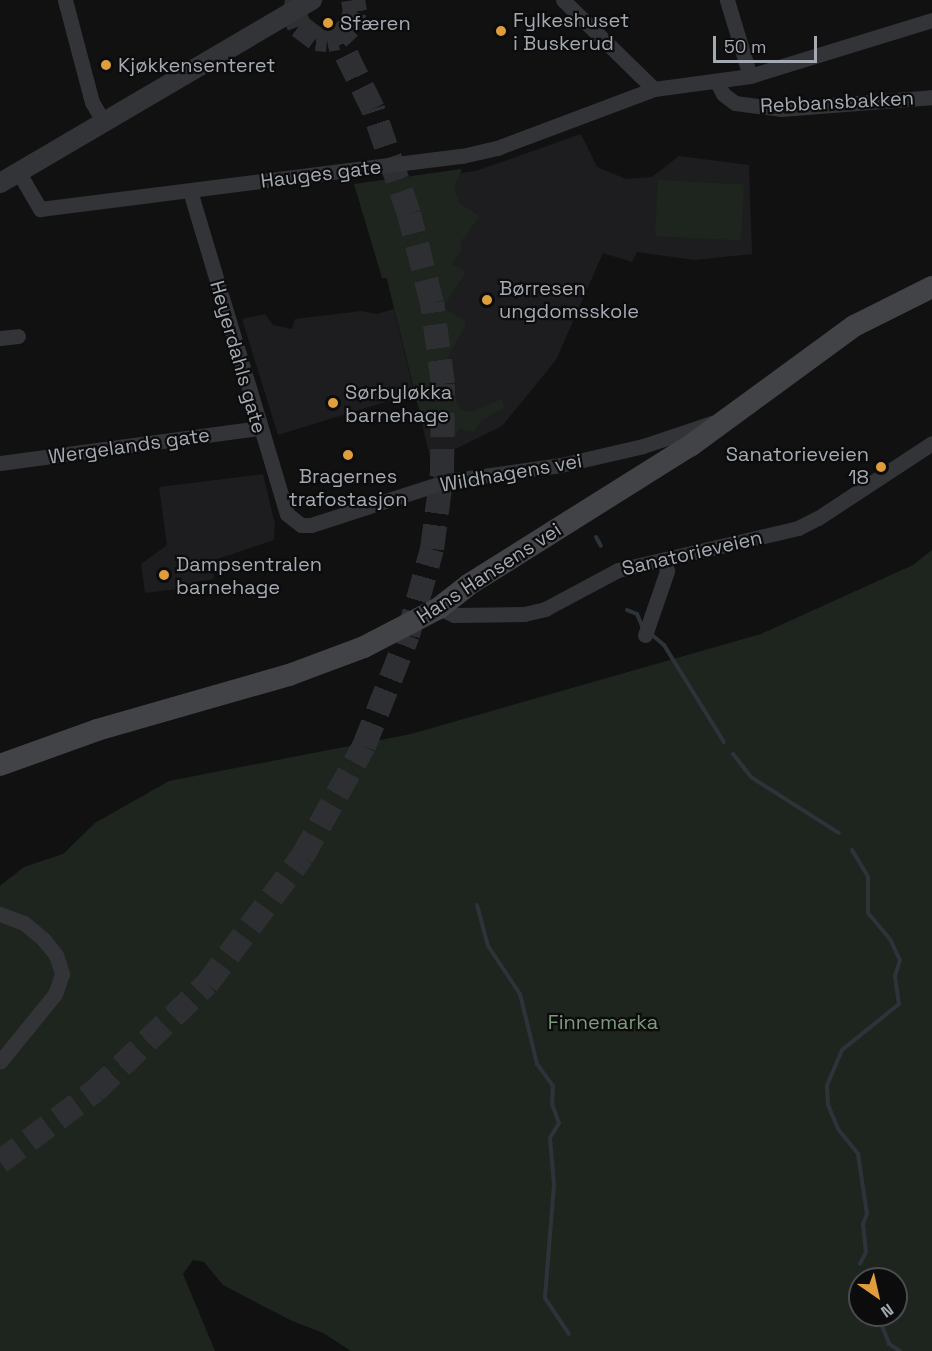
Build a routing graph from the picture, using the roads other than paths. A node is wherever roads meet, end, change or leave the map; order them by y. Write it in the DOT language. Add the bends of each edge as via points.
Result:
graph roads {
  1 [pos="65,0"];
  2 [pos="312,0"];
  3 [pos="563,0"];
  4 [pos="727,0"];
  5 [pos="932,20"];
  6 [pos="750,76"];
  7 [pos="717,82"];
  8 [pos="654,89"];
  9 [pos="932,97"];
  10 [pos="101,118"];
  11 [pos="11,168"];
  12 [pos="0,183"];
  13 [pos="190,191"];
  14 [pos="932,287"];
  15 [pos="18,336"];
  16 [pos="0,338"];
  17 [pos="729,417"];
  18 [pos="259,428"];
  19 [pos="932,443"];
  20 [pos="0,463"];
  21 [pos="294,520"];
  22 [pos="664,559"];
  23 [pos="439,608"];
  24 [pos="645,635"];
  25 [pos="0,765"];
  26 [pos="0,914"];
  27 [pos="0,1062"];
  1 -- 10 [label="street"];
  2 -- 10 [label="street"];
  3 -- 8 [label="street"];
  4 -- 6 [label="street"];
  5 -- 6 [label="street, Hauges gate"];
  6 -- 7 [label="street, Hauges gate"];
  7 -- 8 [label="street, Hauges gate"];
  7 -- 9 [label="street, Rebbansbakken" via="723,94 735,103 781,109"];
  8 -- 13 [label="street, Hauges gate" via="479,153"];
  10 -- 11 [label="street"];
  11 -- 12 [label="street"];
  11 -- 13 [label="street, Hauges gate" via="40,209"];
  13 -- 18 [label="street, Heyerdahls gate"];
  14 -- 17 [label="main road, Hans Hansens vei" via="854,326"];
  15 -- 16 [label="street"];
  17 -- 21 [label="street, Wildhagens vei" via="644,446 561,465 447,481 311,525"];
  17 -- 23 [label="main road, Hans Hansens vei" via="690,446 468,585"];
  18 -- 20 [label="street, Wergelands gate"];
  18 -- 21 [label="street, Heyerdahls gate" via="286,514"];
  19 -- 22 [label="street, Sanatorieveien" via="798,528"];
  22 -- 23 [label="street, Sanatorieveien" via="618,570 545,609 524,614 454,615"];
  22 -- 24 [label="street" via="667,571"];
  23 -- 25 [label="main road, Hans Hansens vei" via="364,647 289,675 97,730"];
  26 -- 27 [label="street" via="24,923 44,940 56,954 62,974 55,994"];
}
